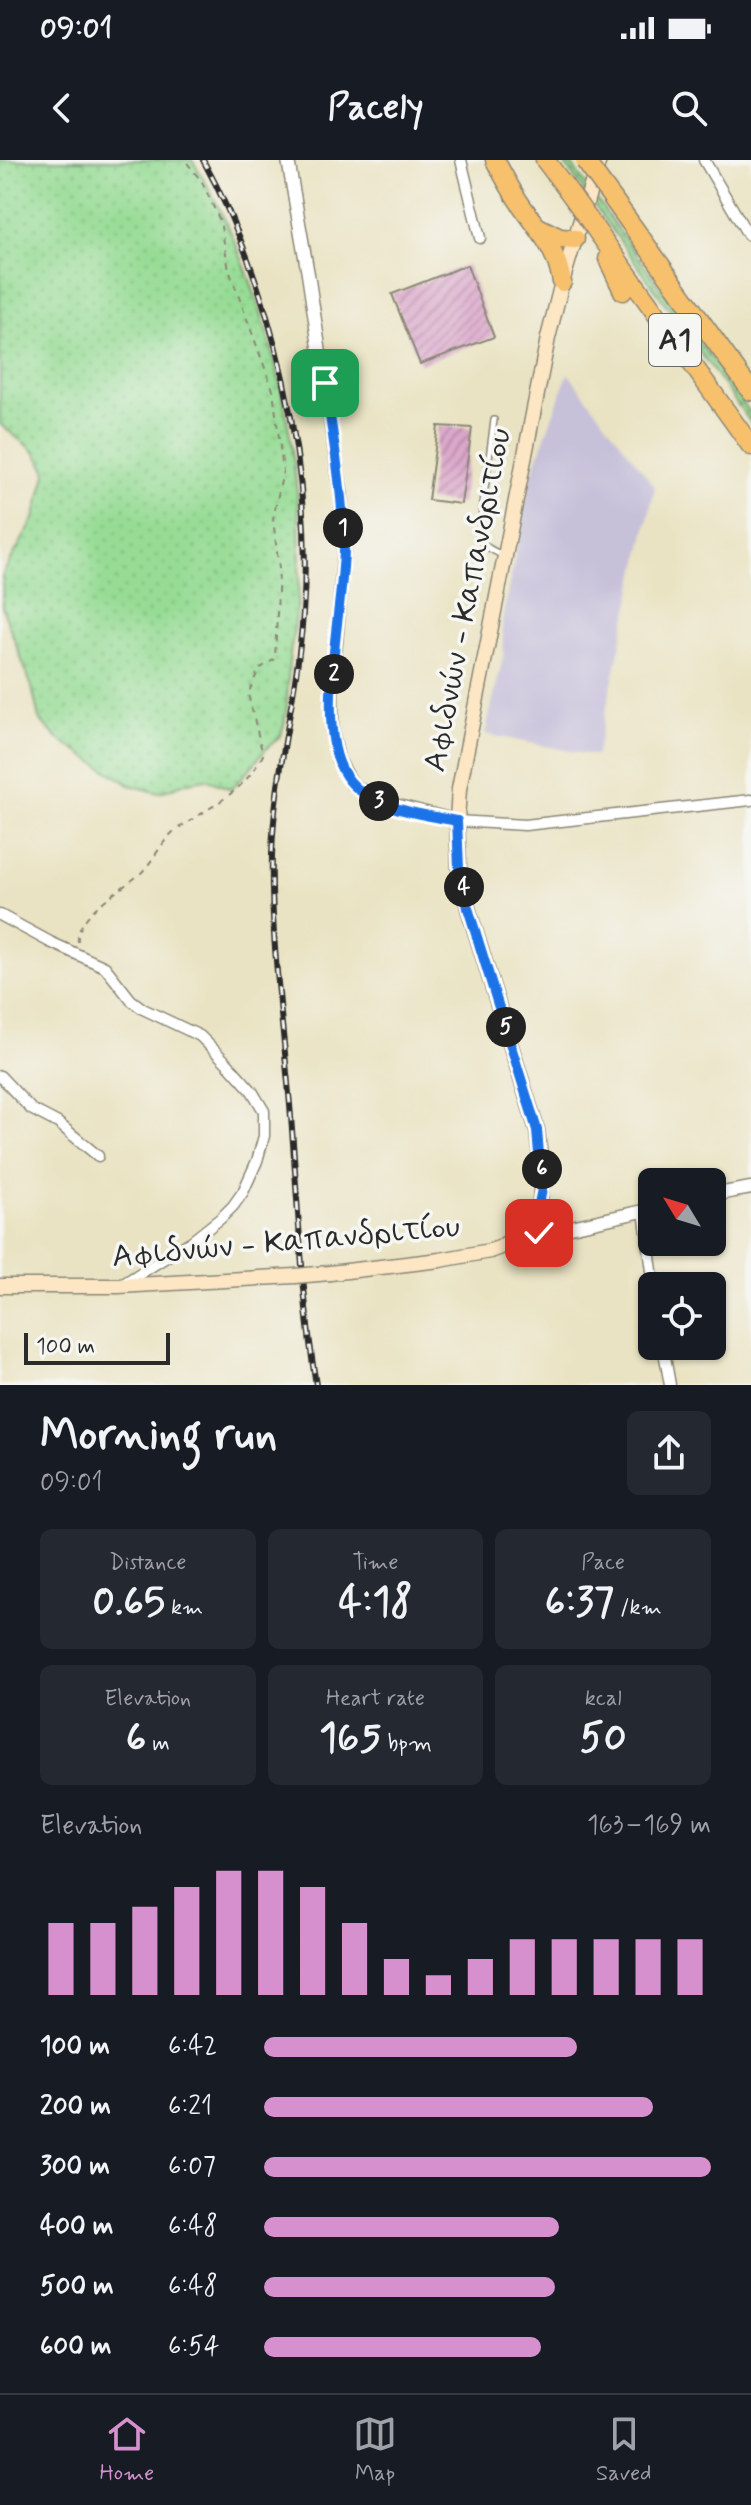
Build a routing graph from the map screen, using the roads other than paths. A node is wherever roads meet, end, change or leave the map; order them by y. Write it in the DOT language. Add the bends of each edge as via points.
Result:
graph roads {
  1 [pos="288,160"];
  2 [pos="461,160"];
  3 [pos="495,160"];
  4 [pos="545,160"];
  5 [pos="585,160"];
  6 [pos="599,160"];
  7 [pos="704,160"];
  8 [pos="614,202"];
  9 [pos="641,223"];
  10 [pos="540,228"];
  11 [pos="599,234"];
  12 [pos="748,235"];
  13 [pos="480,238"];
  14 [pos="575,239"];
  15 [pos="562,282"];
  16 [pos="623,291"];
  17 [pos="706,308"];
  18 [pos="733,365"];
  19 [pos="751,391"];
  20 [pos="697,392"];
  21 [pos="494,420"];
  22 [pos="747,441"];
  23 [pos="506,558"];
  24 [pos="751,800"];
  25 [pos="457,821"];
  26 [pos="0,915"];
  27 [pos="0,1076"];
  28 [pos="98,1156"];
  29 [pos="751,1188"];
  30 [pos="726,1192"];
  31 [pos="638,1212"];
  32 [pos="526,1229"];
  33 [pos="0,1286"];
  34 [pos="119,1286"];
  35 [pos="666,1360"];
  36 [pos="670,1385"];
  1 -- 25 [label="street" via="342,506 344,550 332,689 338,760 352,784 375,800"];
  2 -- 13 [label="street"];
  3 -- 10 [label="highway"];
  4 -- 11 [label="highway, Α1, bridge"];
  5 -- 8 [label="highway, Α1, bridge"];
  6 -- 14 [label="main road, Αφιδνών - Καπανδριτίου"];
  7 -- 12 [label="street"];
  8 -- 9 [label="highway"];
  8 -- 18 [label="highway, Α1"];
  10 -- 14 [label="highway"];
  10 -- 15 [label="highway" via="555,253"];
  11 -- 16 [label="highway"];
  11 -- 22 [label="highway, Α1"];
  14 -- 15 [label="main road, Αφιδνών - Καπανδριτίου"];
  15 -- 23 [label="main road, Αφιδνών - Καπανδριτίου"];
  17 -- 18 [label="highway"];
  18 -- 19 [label="highway, Α1"];
  20 -- 22 [label="highway"];
  21 -- 23 [label="lane" via="479,534 480,541"];
  23 -- 25 [label="main road, Αφιδνών - Καπανδριτίου"];
  24 -- 25 [label="street" via="525,825"];
  25 -- 32 [label="main road, Αφιδνών - Καπανδριτίου" via="468,908 537,1130 542,1189"];
  26 -- 34 [label="street" via="105,967 143,1009 200,1036 264,1111 257,1161 233,1206 192,1241"];
  27 -- 28 [label="street" via="31,1109 58,1123"];
  29 -- 30 [label="street"];
  31 -- 32 [label="street" via="544,1233"];
  32 -- 34 [label="main road, Αφιδνών - Καπανδριτίου, bridge" via="501,1247 476,1254 330,1273"];
  33 -- 34 [label="main road, Αφιδνών - Καπανδριτίου"];
  35 -- 36 [label="street"];
}
